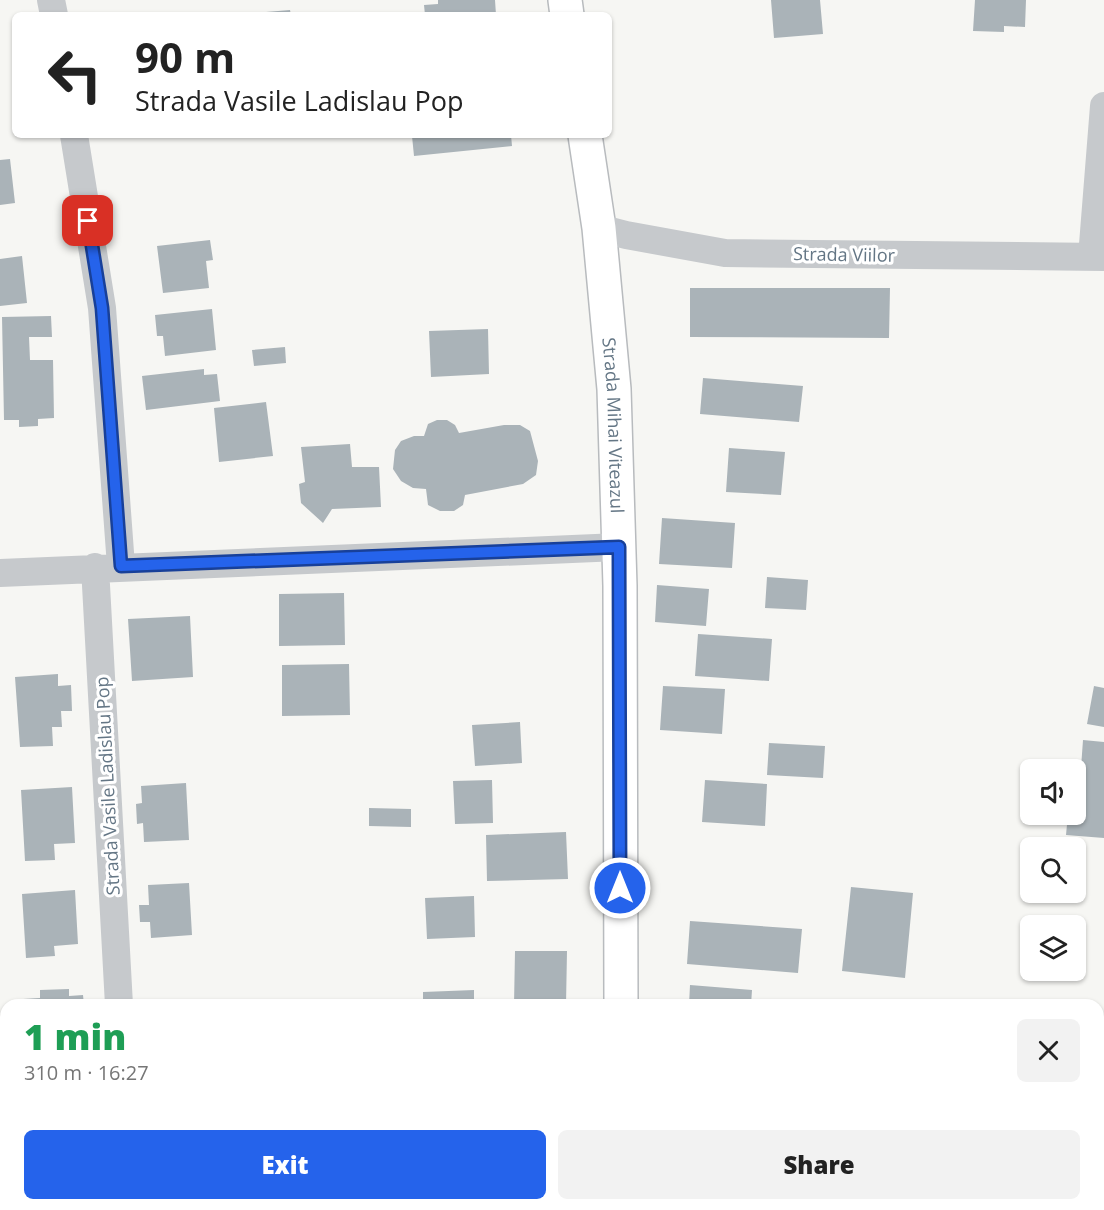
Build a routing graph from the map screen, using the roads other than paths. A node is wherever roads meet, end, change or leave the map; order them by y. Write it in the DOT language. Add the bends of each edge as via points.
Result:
graph roads {
  1 [pos="1104,106"];
  2 [pos="74,138"];
  3 [pos="585,138"];
  4 [pos="599,228"];
  5 [pos="1098,257"];
  6 [pos="619,547"];
  7 [pos="108,567"];
  8 [pos="0,573"];
  9 [pos="119,999"];
  10 [pos="621,999"];
  1 -- 5 [label="street, Strada Viilor"];
  2 -- 7 [label="street, Strada Vasile Ladislau Pop" via="102,308"];
  3 -- 4 [label="highway, Strada Mihai Viteazul"];
  4 -- 5 [label="street, Strada Viilor" via="726,253"];
  4 -- 6 [label="highway, Strada Mihai Viteazul" via="614,389"];
  6 -- 7 [label="street"];
  6 -- 10 [label="highway, Strada Mihai Viteazul"];
  7 -- 8 [label="street"];
  7 -- 9 [label="street, Strada Vasile Ladislau Pop"];
}
